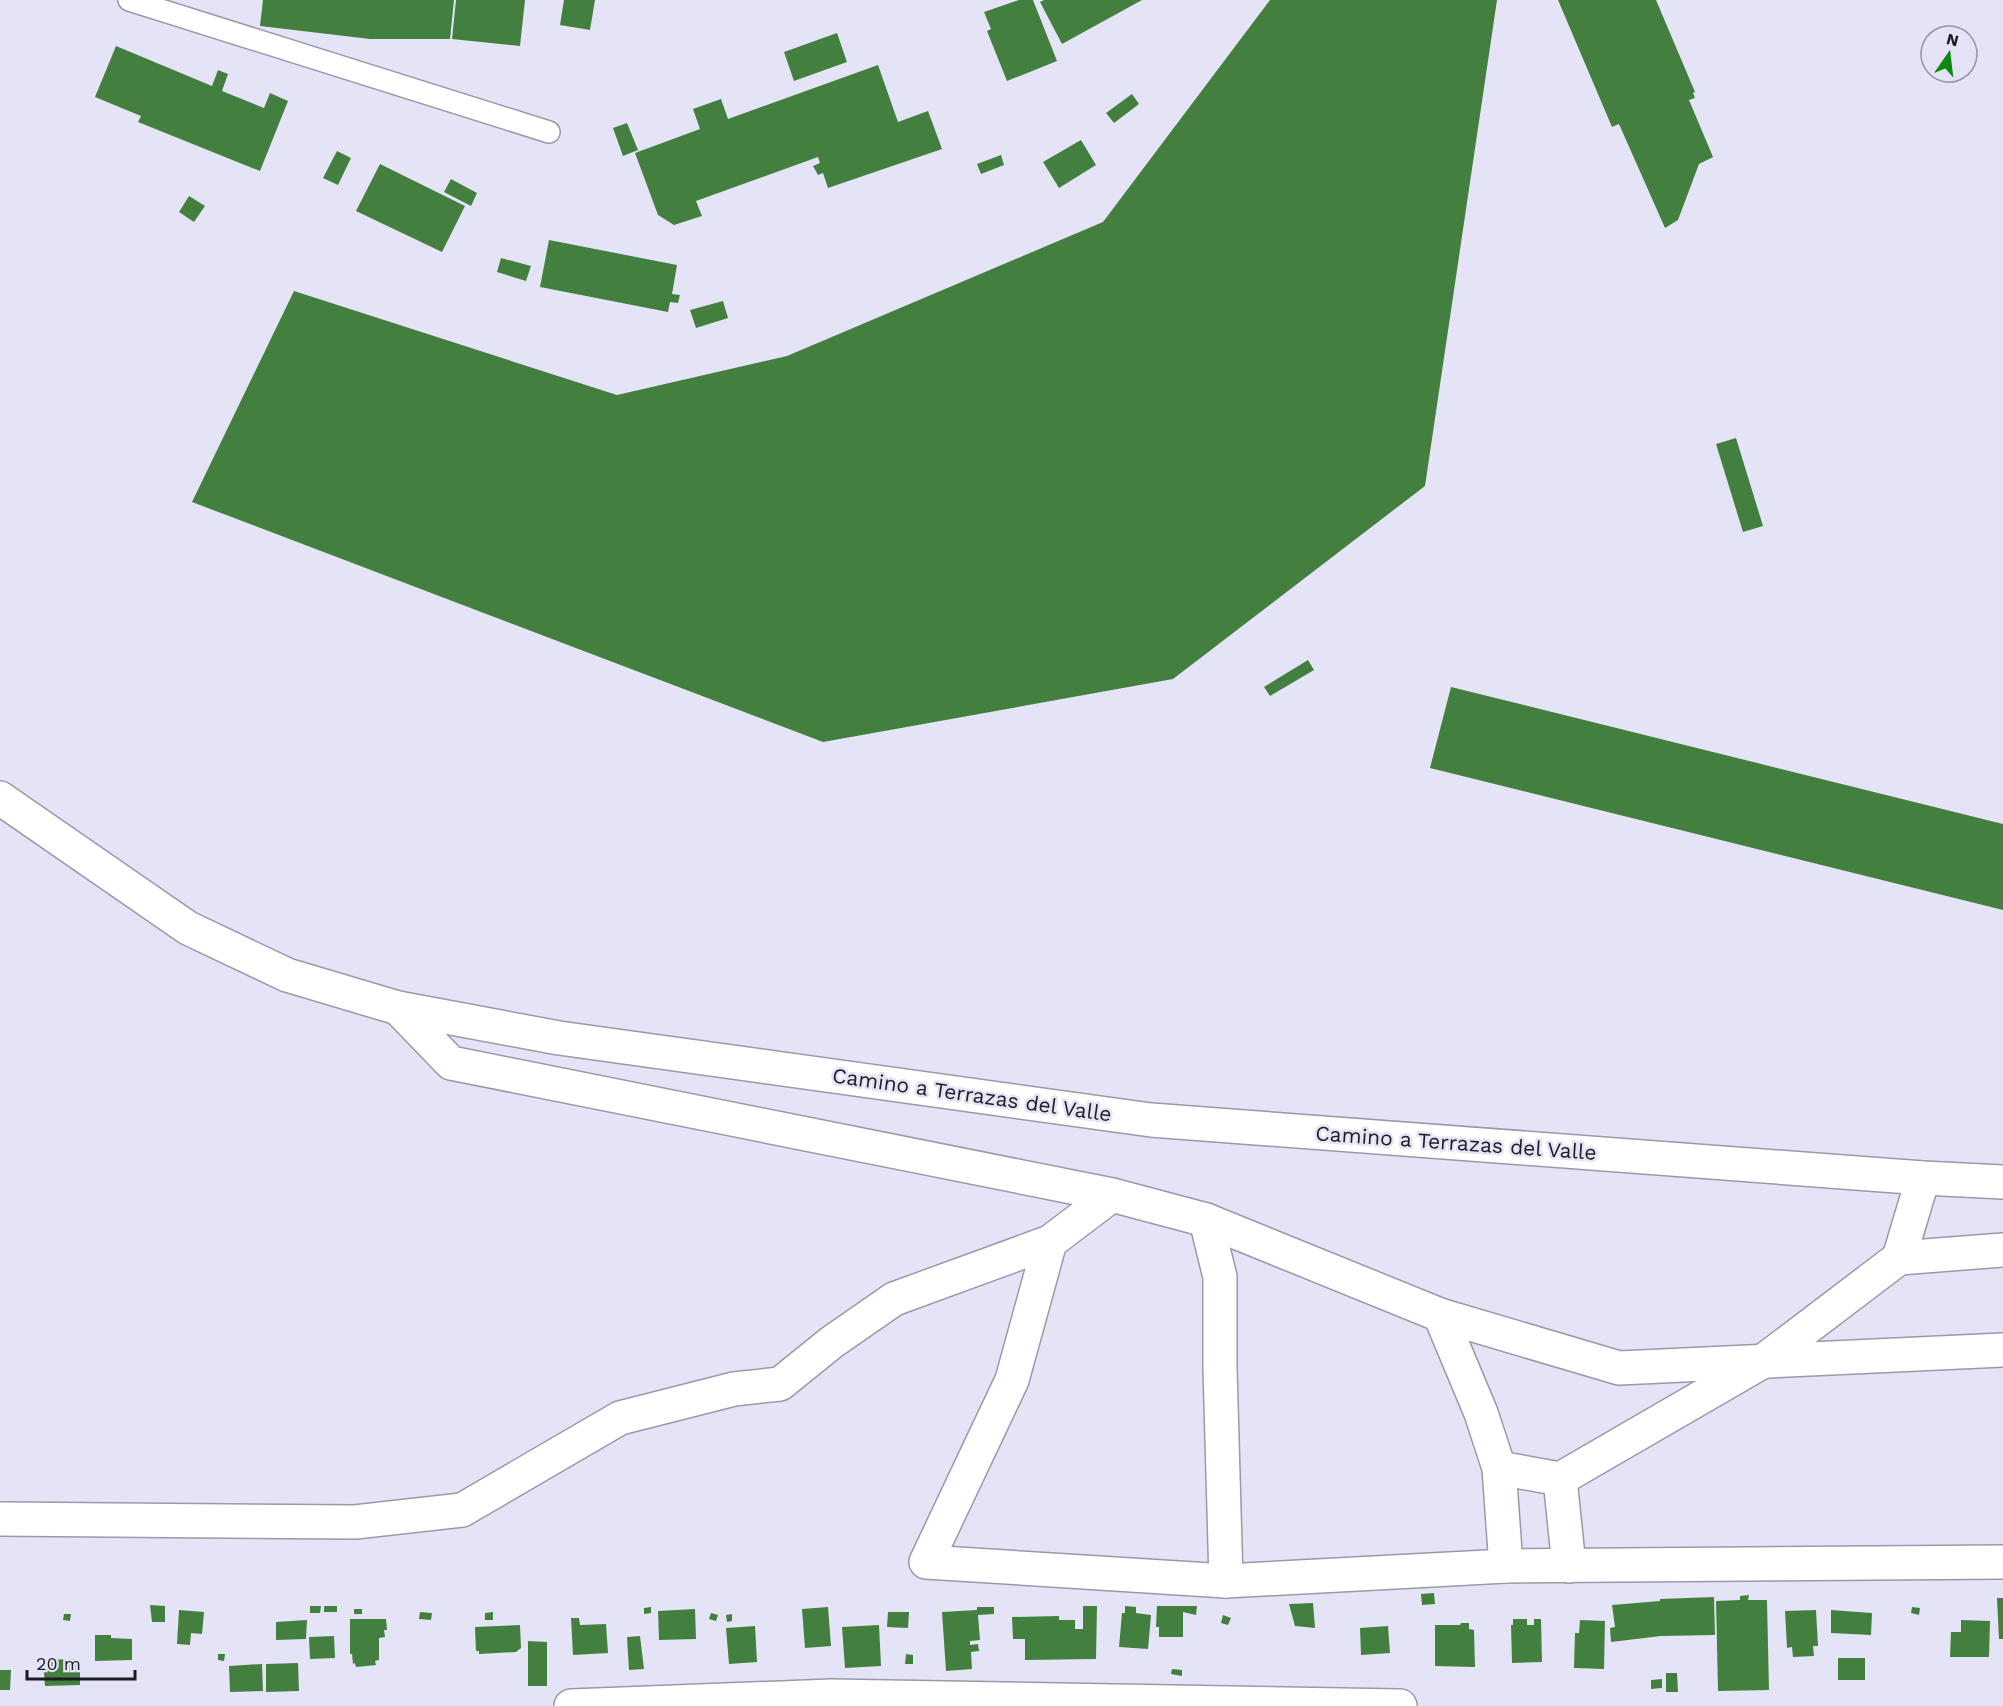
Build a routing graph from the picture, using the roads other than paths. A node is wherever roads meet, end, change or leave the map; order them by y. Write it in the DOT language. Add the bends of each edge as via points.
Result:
graph roads {
  1 [pos="129,0"];
  2 [pos="549,132"];
  3 [pos="0,798"];
  4 [pos="398,1008"];
  5 [pos="1923,1178"];
  6 [pos="2003,1182"];
  7 [pos="1112,1196"];
  8 [pos="1206,1220"];
  9 [pos="1050,1242"];
  10 [pos="2003,1250"];
  11 [pos="1899,1258"];
  12 [pos="1440,1315"];
  13 [pos="2003,1350"];
  14 [pos="1761,1362"];
  15 [pos="1499,1468"];
  16 [pos="1560,1479"];
  17 [pos="0,1519"];
  18 [pos="2003,1562"];
  19 [pos="1506,1566"];
  20 [pos="1569,1566"];
  21 [pos="1226,1581"];
  22 [pos="571,1706"];
  23 [pos="1400,1706"];
  1 -- 2 [label="lane"];
  3 -- 4 [label="street, Camino a Terrazas del Valle" via="188,928 287,975"];
  4 -- 5 [label="street, Camino a Terrazas del Valle" via="559,1038 1151,1120"];
  4 -- 7 [label="street" via="451,1063"];
  5 -- 6 [label="street, Camino a Terrazas del Valle"];
  5 -- 11 [label="street"];
  7 -- 8 [label="street"];
  7 -- 9 [label="street"];
  8 -- 12 [label="street"];
  8 -- 21 [label="street" via="1220,1277"];
  9 -- 17 [label="street" via="894,1299 780,1384 734,1389 620,1418 462,1510 355,1522"];
  9 -- 21 [label="street" via="1012,1380 926,1562"];
  10 -- 11 [label="street"];
  11 -- 14 [label="street"];
  12 -- 14 [label="street" via="1619,1368"];
  12 -- 15 [label="street"];
  13 -- 14 [label="street"];
  14 -- 16 [label="street"];
  15 -- 16 [label="street"];
  15 -- 19 [label="street"];
  16 -- 20 [label="street"];
  18 -- 20 [label="street"];
  19 -- 20 [label="street"];
  19 -- 21 [label="street"];
  22 -- 23 [label="street" via="831,1696"];
}
